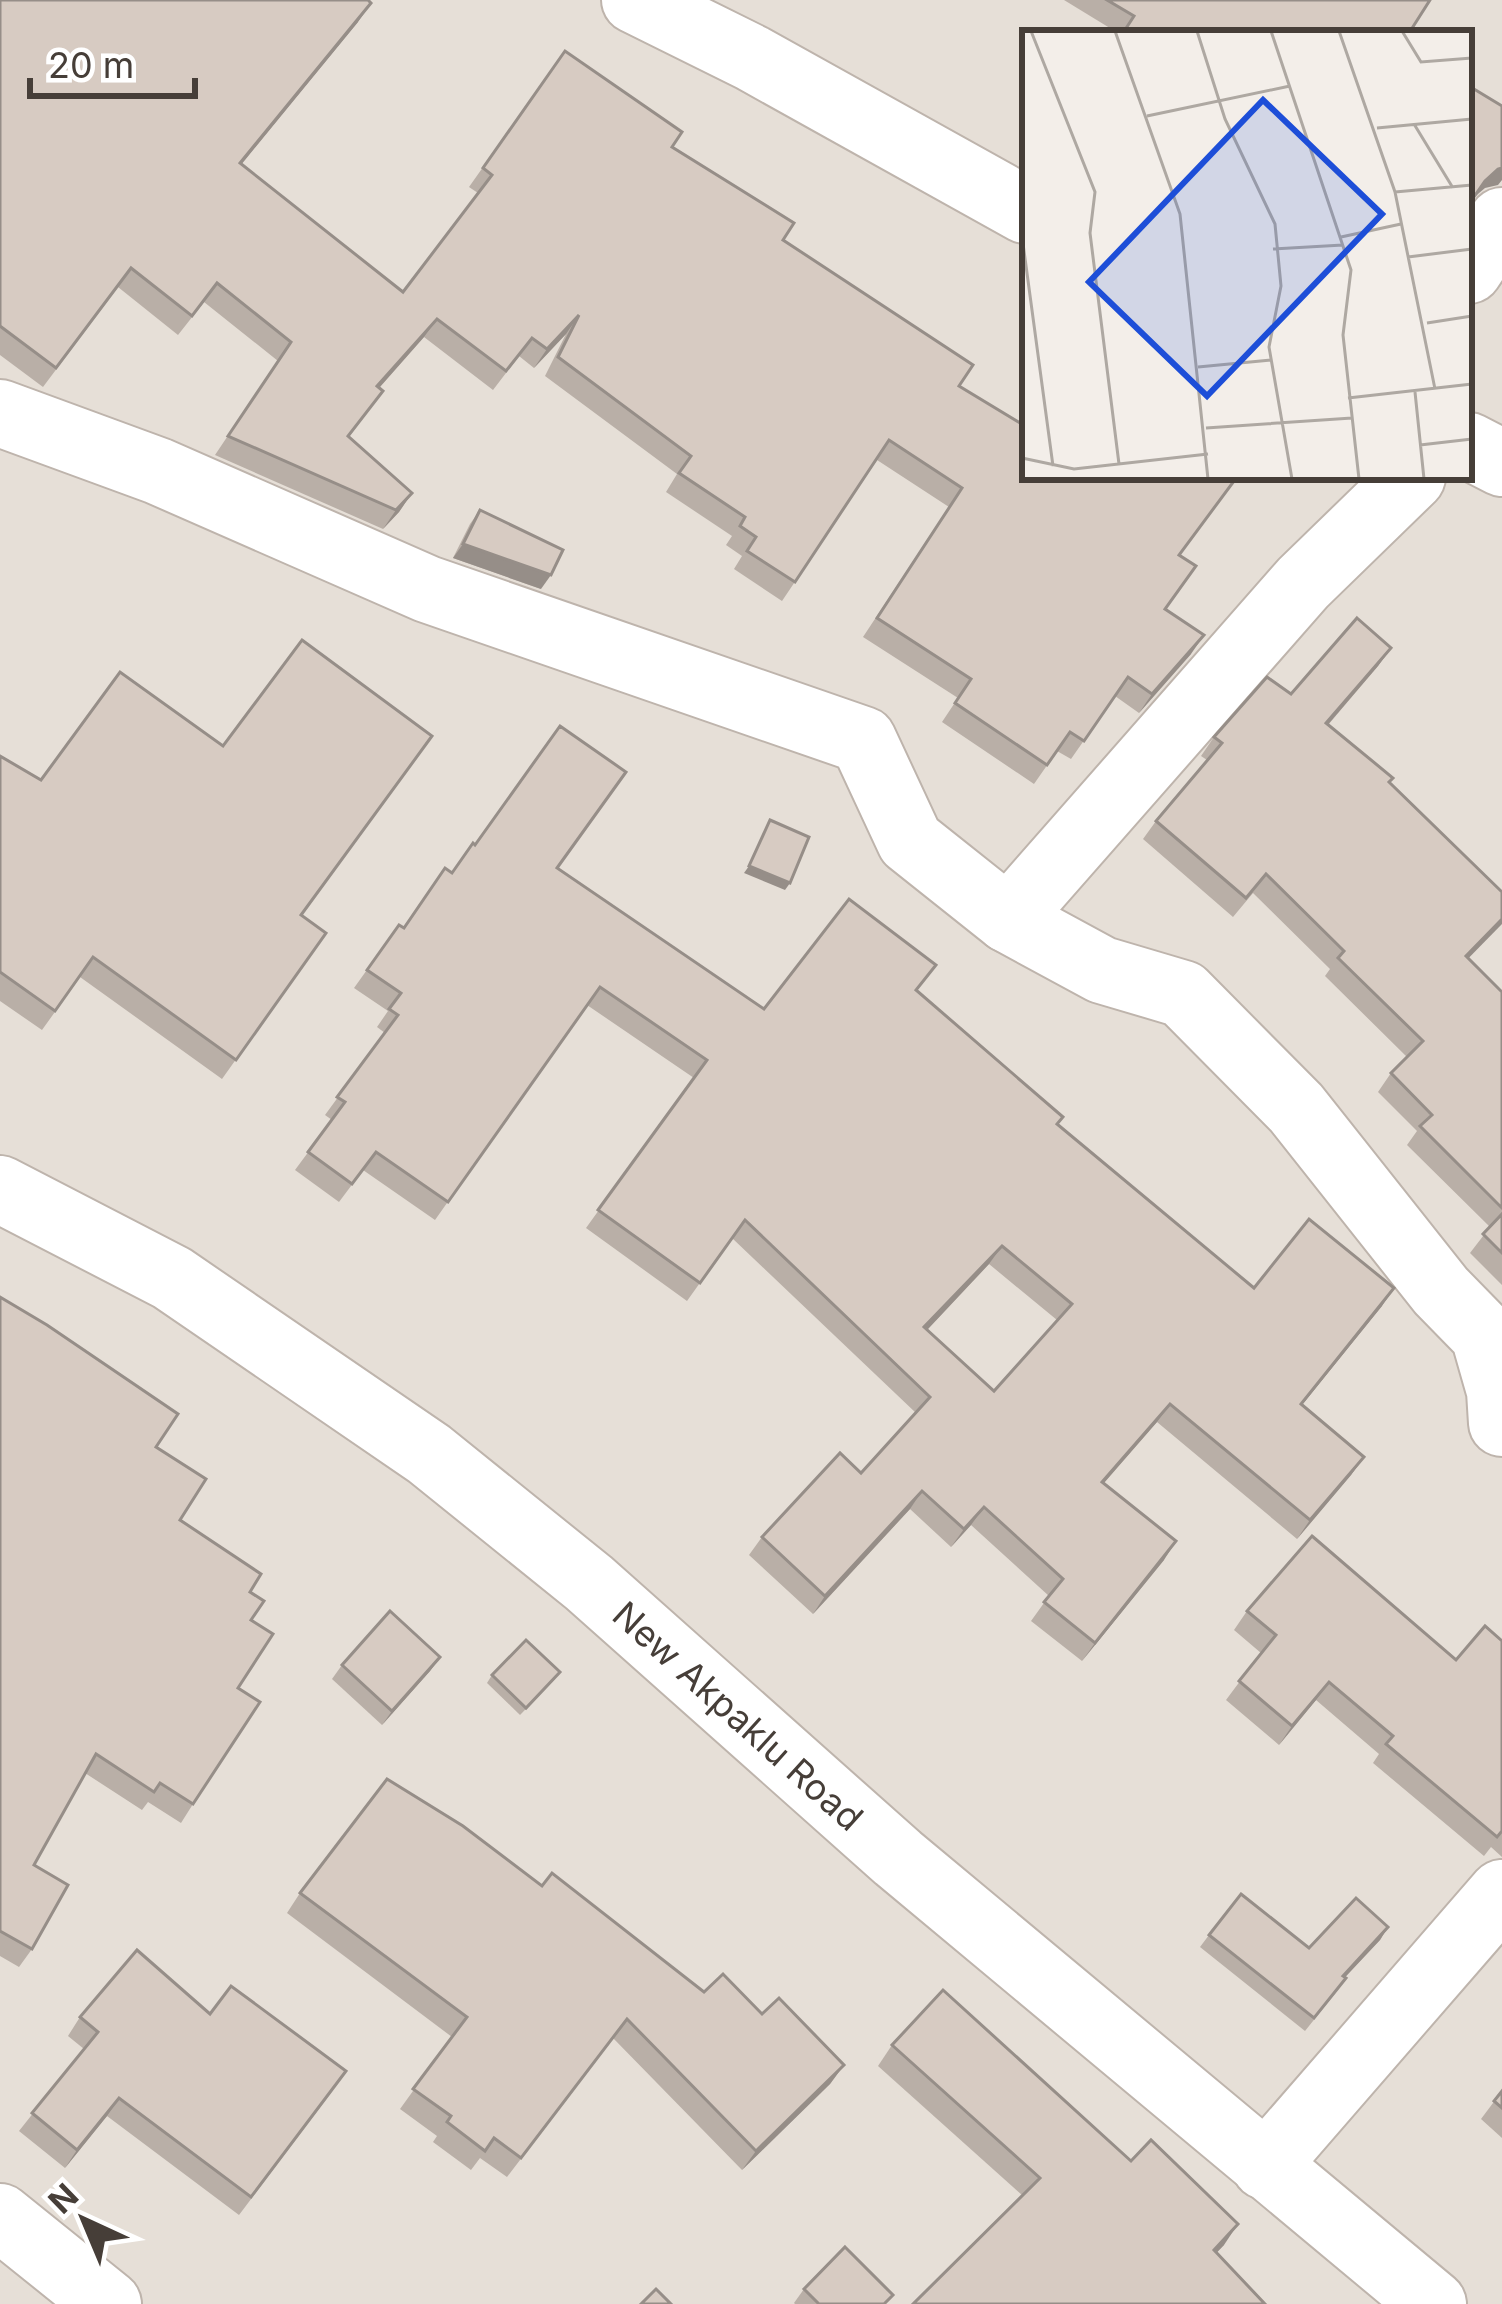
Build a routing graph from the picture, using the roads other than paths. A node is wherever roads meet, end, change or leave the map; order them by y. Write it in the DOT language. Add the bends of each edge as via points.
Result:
graph roads {
  1 [pos="635,0"];
  2 [pos="1022,208"];
  3 [pos="1502,221"];
  4 [pos="1472,266"];
  5 [pos="0,413"];
  6 [pos="1472,448"];
  7 [pos="1502,463"];
  8 [pos="1409,480"];
  9 [pos="1008,920"];
  10 [pos="0,1189"];
  11 [pos="1502,1423"];
  12 [pos="1502,1893"];
  13 [pos="1264,2166"];
  14 [pos="0,2217"];
  15 [pos="108,2304"];
  16 [pos="1433,2304"];
  1 -- 2 [label="street"];
  3 -- 4 [label="street"];
  5 -- 9 [label="street" via="158,471 427,590 863,740 910,841"];
  6 -- 7 [label="street"];
  8 -- 9 [label="street" via="1303,583"];
  9 -- 11 [label="street" via="1102,970 1183,994 1296,1108 1484,1335"];
  10 -- 13 [label="street, New Akpaklu Road" via="172,1278 429,1454"];
  12 -- 13 [label="street"];
  13 -- 16 [label="street, New Akpaklu Road"];
  14 -- 15 [label="street"];
}
